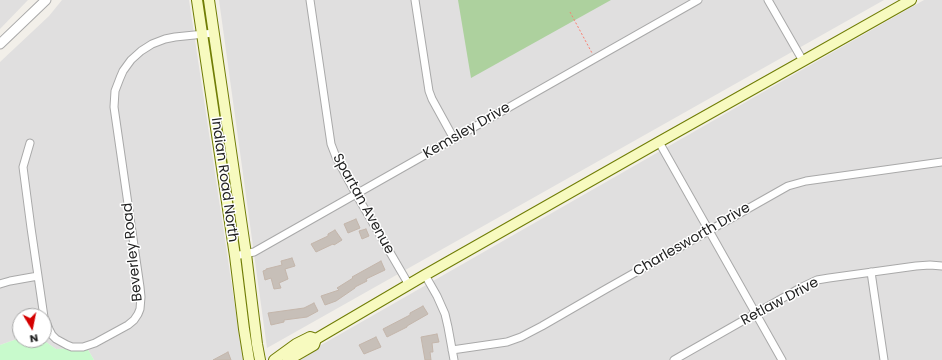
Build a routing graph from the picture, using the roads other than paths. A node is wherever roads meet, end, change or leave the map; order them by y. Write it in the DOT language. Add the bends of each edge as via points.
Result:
graph roads {
  1 [pos="46,0"];
  2 [pos="197,0"];
  3 [pos="209,0"];
  4 [pos="310,0"];
  5 [pos="415,0"];
  6 [pos="698,0"];
  7 [pos="768,0"];
  8 [pos="910,0"];
  9 [pos="214,33"];
  10 [pos="202,34"];
  11 [pos="0,44"];
  12 [pos="803,61"];
  13 [pos="454,139"];
  14 [pos="659,142"];
  15 [pos="30,143"];
  16 [pos="942,162"];
  17 [pos="356,194"];
  18 [pos="708,230"];
  19 [pos="246,254"];
  20 [pos="235,256"];
  21 [pos="942,266"];
  22 [pos="871,272"];
  23 [pos="425,275"];
  24 [pos="38,276"];
  25 [pos="0,284"];
  26 [pos="408,285"];
  27 [pos="756,313"];
  28 [pos="316,339"];
  29 [pos="452,350"];
  30 [pos="249,360"];
  31 [pos="260,360"];
  32 [pos="274,360"];
  33 [pos="288,360"];
  34 [pos="454,360"];
  35 [pos="674,360"];
  36 [pos="782,360"];
  37 [pos="884,360"];
  1 -- 11 [label="street"];
  2 -- 10 [label="main road, Indian Road North"];
  3 -- 9 [label="main road, Indian Road North"];
  4 -- 17 [label="street, Spartan Avenue" via="331,144"];
  5 -- 13 [label="street" via="429,91"];
  6 -- 13 [label="street, Kemsley Drive"];
  7 -- 12 [label="street"];
  8 -- 12 [label="main road"];
  9 -- 10 [label="street, Beverley Road"];
  9 -- 19 [label="main road, Indian Road North"];
  10 -- 20 [label="main road, Indian Road North"];
  10 -- 24 [label="street, Beverley Road" via="165,39 146,47 127,66 115,91 115,114 140,287 140,309 134,320 89,346 78,348 66,345 52,335 44,317"];
  12 -- 14 [label="main road"];
  13 -- 17 [label="street, Kemsley Drive"];
  14 -- 18 [label="street"];
  14 -- 23 [label="main road"];
  15 -- 24 [label="street, Beverley Road" via="23,167"];
  16 -- 18 [label="street, Charlesworth Drive" via="793,184"];
  17 -- 19 [label="street, Kemsley Drive" via="254,252"];
  17 -- 26 [label="street, Spartan Avenue"];
  18 -- 27 [label="street"];
  18 -- 29 [label="street, Charlesworth Drive" via="521,337 507,342"];
  19 -- 20 [label="street, Kemsley Drive"];
  19 -- 31 [label="main road, Indian Road North"];
  20 -- 30 [label="main road, Indian Road North"];
  21 -- 22 [label="street, Retlaw Drive" via="923,265"];
  22 -- 27 [label="street, Retlaw Drive" via="817,280"];
  22 -- 37 [label="street"];
  23 -- 26 [label="main road"];
  23 -- 29 [label="street" via="445,314"];
  24 -- 25 [label="street"];
  26 -- 28 [label="main road"];
  27 -- 35 [label="street, Retlaw Drive"];
  27 -- 36 [label="street"];
  28 -- 32 [label="main road" via="310,337"];
  28 -- 33 [label="main road" via="314,345"];
  29 -- 34 [label="street"];
}
